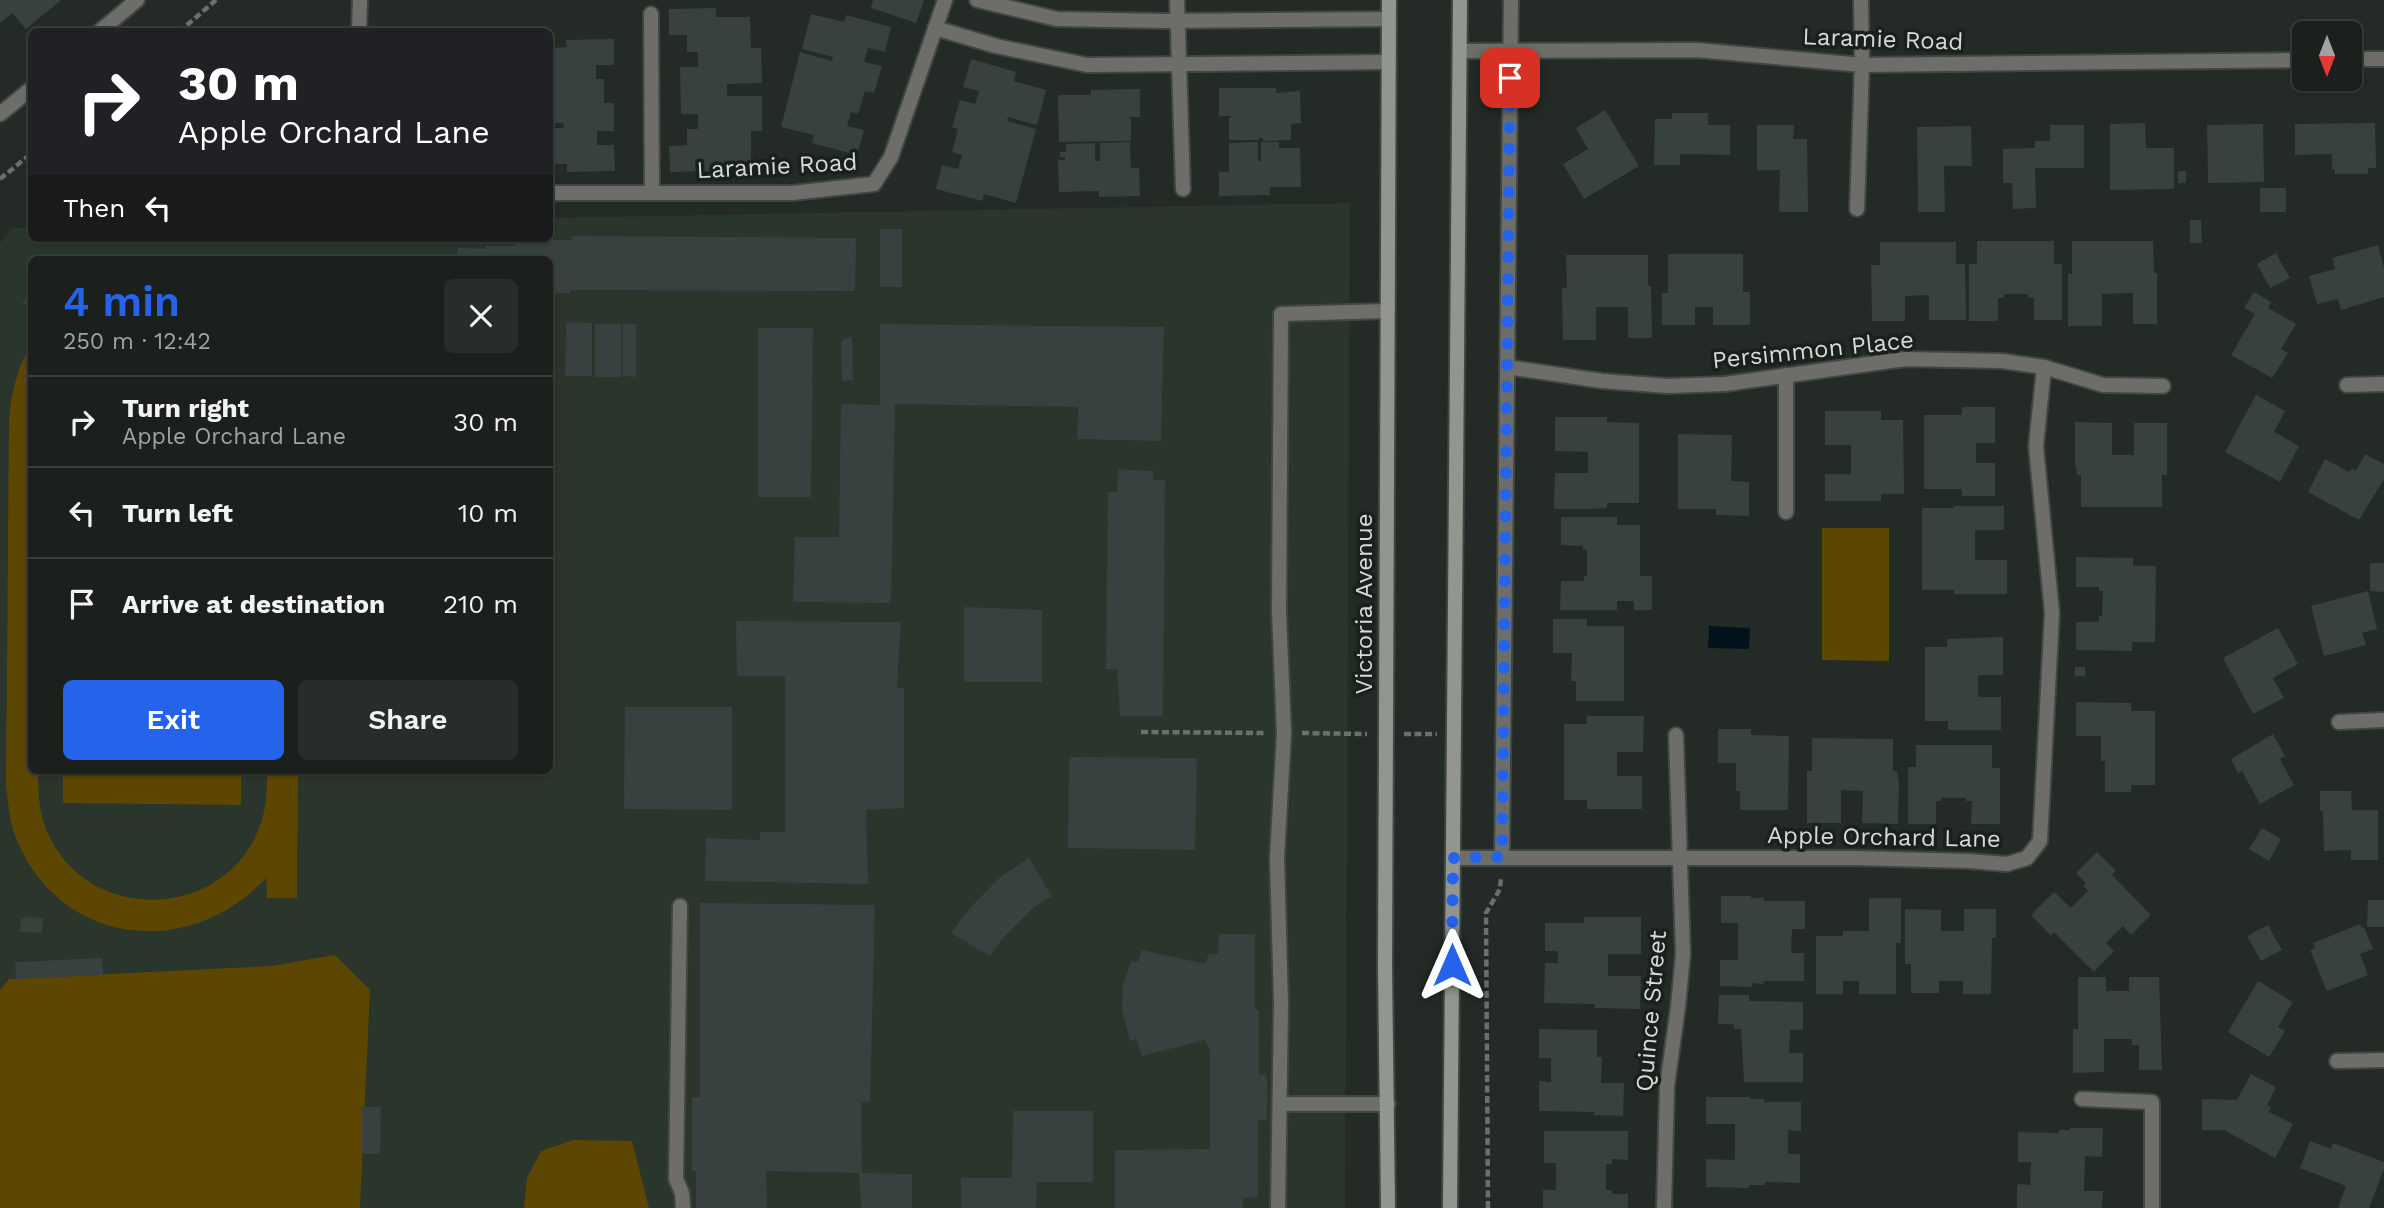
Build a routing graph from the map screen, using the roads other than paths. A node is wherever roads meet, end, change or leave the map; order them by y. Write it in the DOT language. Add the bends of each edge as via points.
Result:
graph roads {
  1 [pos="137,0"];
  2 [pos="360,0"];
  3 [pos="945,0"];
  4 [pos="976,0"];
  5 [pos="1177,0"];
  6 [pos="1389,0"];
  7 [pos="1460,0"];
  8 [pos="1511,0"];
  9 [pos="1861,0"];
  10 [pos="651,14"];
  11 [pos="1389,19"];
  12 [pos="1178,21"];
  13 [pos="104,28"];
  14 [pos="359,28"];
  15 [pos="935,28"];
  16 [pos="1460,51"];
  17 [pos="1511,52"];
  18 [pos="2362,59"];
  19 [pos="2384,59"];
  20 [pos="2292,60"];
  21 [pos="1388,62"];
  22 [pos="1179,64"];
  23 [pos="1861,65"];
  24 [pos="28,91"];
  25 [pos="0,114"];
  26 [pos="1183,189"];
  27 [pos="553,193"];
  28 [pos="652,193"];
  29 [pos="1857,209"];
  30 [pos="1387,311"];
  31 [pos="1507,367"];
  32 [pos="2044,368"];
  33 [pos="1786,375"];
  34 [pos="2384,384"];
  35 [pos="2347,385"];
  36 [pos="2163,386"];
  37 [pos="1786,512"];
  38 [pos="2384,720"];
  39 [pos="2339,722"];
  40 [pos="1675,735"];
  41 [pos="1679,856"];
  42 [pos="1502,857"];
  43 [pos="1453,858"];
  44 [pos="680,906"];
  45 [pos="2384,1060"];
  46 [pos="2337,1061"];
  47 [pos="2082,1099"];
  48 [pos="1280,1104"];
  49 [pos="1388,1104"];
  50 [pos="684,1208"];
  51 [pos="1278,1208"];
  52 [pos="1388,1208"];
  53 [pos="1450,1208"];
  54 [pos="1664,1208"];
  55 [pos="2152,1208"];
  1 -- 13 [label="street"];
  2 -- 14 [label="street"];
  3 -- 15 [label="street, Laramie Road"];
  4 -- 12 [label="street" via="1058,19"];
  5 -- 12 [label="street"];
  6 -- 11 [label="main road, Victoria Avenue"];
  7 -- 16 [label="main road"];
  8 -- 17 [label="street"];
  9 -- 23 [label="street"];
  10 -- 28 [label="street"];
  11 -- 12 [label="street"];
  11 -- 21 [label="main road, Victoria Avenue"];
  12 -- 22 [label="street"];
  15 -- 22 [label="street" via="1087,65"];
  15 -- 28 [label="street, Laramie Road" via="891,157 874,184 792,193"];
  16 -- 17 [label="street, Laramie Road"];
  16 -- 43 [label="main road"];
  17 -- 23 [label="street, Laramie Road" via="1697,50"];
  17 -- 31 [label="street"];
  18 -- 19 [label="street"];
  20 -- 23 [label="street, Laramie Road"];
  21 -- 22 [label="street"];
  21 -- 30 [label="main road, Victoria Avenue"];
  22 -- 26 [label="street"];
  23 -- 29 [label="street"];
  24 -- 25 [label="street"];
  27 -- 28 [label="street, Laramie Road"];
  30 -- 48 [label="street" via="1281,314 1279,612 1284,733 1277,858"];
  30 -- 49 [label="main road, Victoria Avenue"];
  31 -- 33 [label="street, Persimmon Place" via="1668,386"];
  31 -- 42 [label="street"];
  32 -- 33 [label="street, Persimmon Place" via="2002,361 1905,359"];
  32 -- 36 [label="street, Persimmon Place" via="2103,385"];
  32 -- 41 [label="street, Apple Orchard Lane" via="2036,446 2052,613 2040,841 2027,858 2007,864"];
  33 -- 37 [label="street"];
  34 -- 35 [label="street"];
  38 -- 39 [label="street"];
  40 -- 41 [label="street, Quince Street"];
  41 -- 42 [label="street, Apple Orchard Lane"];
  41 -- 54 [label="street, Quince Street" via="1683,954 1667,1086"];
  42 -- 43 [label="street, Apple Orchard Lane"];
  43 -- 53 [label="main road"];
  44 -- 50 [label="street" via="676,1179"];
  45 -- 46 [label="street"];
  47 -- 55 [label="street" via="2152,1102"];
  48 -- 49 [label="street"];
  48 -- 51 [label="street"];
  49 -- 52 [label="main road, Victoria Avenue"];
}
